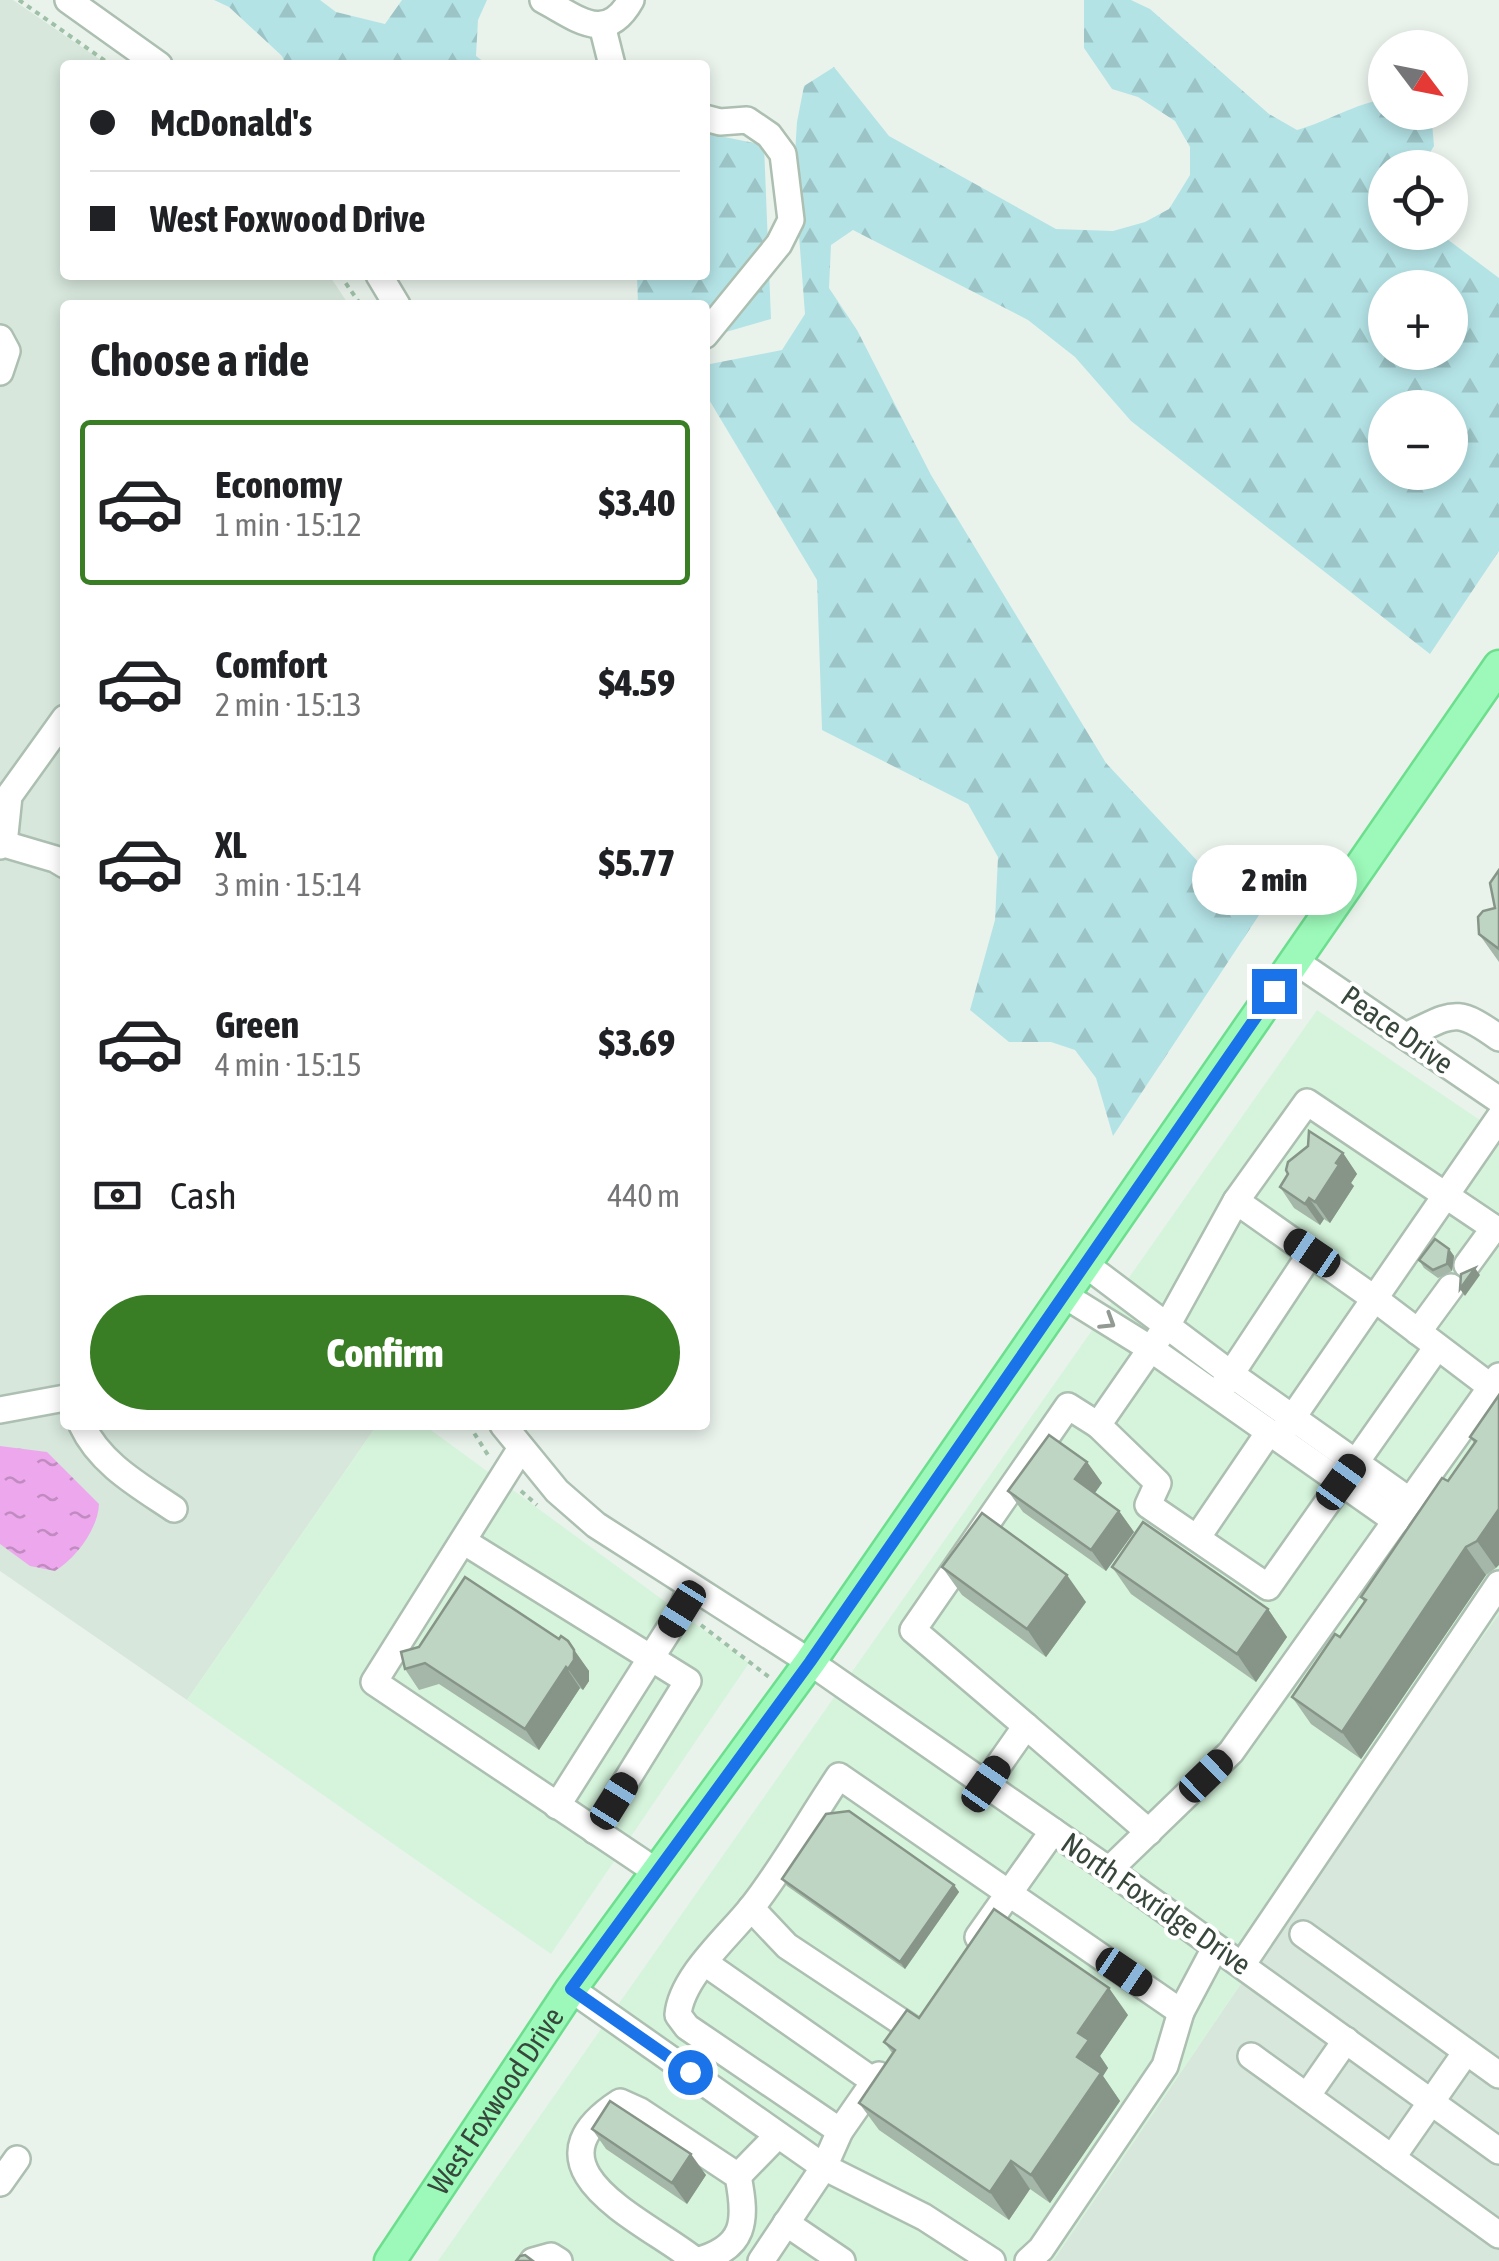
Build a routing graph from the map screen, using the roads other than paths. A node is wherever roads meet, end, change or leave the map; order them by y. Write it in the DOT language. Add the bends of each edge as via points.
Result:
graph roads {
  1 [pos="68,0"];
  2 [pos="543,0"];
  3 [pos="631,0"];
  4 [pos="102,10"];
  5 [pos="602,25"];
  6 [pos="154,60"];
  7 [pos="611,60"];
  8 [pos="710,119"];
  9 [pos="710,330"];
  10 [pos="1499,666"];
  11 [pos="60,725"];
  12 [pos="2,845"];
  13 [pos="60,862"];
  14 [pos="1296,960"];
  15 [pos="1406,1036"];
  16 [pos="1499,1038"];
  17 [pos="1499,1100"];
  18 [pos="1499,1118"];
  19 [pos="1447,1194"];
  20 [pos="1236,1201"];
  21 [pos="1312,1253"];
  22 [pos="1086,1264"];
  23 [pos="1466,1265"];
  24 [pos="1451,1287"];
  25 [pos="1064,1295"];
  26 [pos="1375,1298"];
  27 [pos="1168,1324"];
  28 [pos="1428,1340"];
  29 [pos="1152,1349"];
  30 [pos="1495,1382"];
  31 [pos="1224,1384"];
  32 [pos="60,1399"];
  33 [pos="0,1410"];
  34 [pos="1098,1425"];
  35 [pos="84,1430"];
  36 [pos="507,1430"];
  37 [pos="1280,1430"];
  38 [pos="522,1448"];
  39 [pos="1347,1473"];
  40 [pos="174,1509"];
  41 [pos="1403,1511"];
  42 [pos="1196,1538"];
  43 [pos="464,1541"];
  44 [pos="1499,1584"];
  45 [pos="691,1587"];
  46 [pos="651,1657"];
  47 [pos="810,1662"];
  48 [pos="1026,1726"];
  49 [pos="986,1784"];
  50 [pos="557,1806"];
  51 [pos="596,1831"];
  52 [pos="1053,1831"];
  53 [pos="1149,1832"];
  54 [pos="1109,1870"];
  55 [pos="656,1872"];
  56 [pos="1009,1892"];
  57 [pos="751,1908"];
  58 [pos="1303,1934"];
  59 [pos="1215,1948"];
  60 [pos="966,1953"];
  61 [pos="705,1963"];
  62 [pos="1242,1965"];
  63 [pos="571,1989"];
  64 [pos="1181,2012"];
  65 [pos="1346,2040"];
  66 [pos="1466,2052"];
  67 [pos="1252,2056"];
  68 [pos="1499,2075"];
  69 [pos="874,2082"];
  70 [pos="1307,2096"];
  71 [pos="1430,2100"];
  72 [pos="840,2131"];
  73 [pos="778,2135"];
  74 [pos="1499,2151"];
  75 [pos="1392,2158"];
  76 [pos="17,2159"];
  77 [pos="824,2167"];
  78 [pos="738,2176"];
  79 [pos="0,2183"];
  80 [pos="786,2223"];
  81 [pos="1499,2235"];
  82 [pos="390,2261"];
  83 [pos="534,2261"];
  84 [pos="559,2261"];
  85 [pos="696,2261"];
  86 [pos="762,2261"];
  87 [pos="842,2261"];
  88 [pos="992,2261"];
  89 [pos="1028,2261"];
  1 -- 4 [label="street"];
  2 -- 5 [label="street"];
  3 -- 5 [label="street" via="617,21"];
  4 -- 6 [label="street"];
  5 -- 7 [label="street"];
  8 -- 9 [label="street" via="747,120 769,135 783,154 791,220"];
  10 -- 14 [label="main road, West Foxwood Drive"];
  11 -- 12 [label="street" via="9,796"];
  12 -- 13 [label="street"];
  14 -- 15 [label="street, Peace Drive"];
  14 -- 22 [label="main road, West Foxwood Drive"];
  15 -- 16 [label="street" via="1453,1015 1473,1019"];
  15 -- 17 [label="street, Peace Drive"];
  18 -- 19 [label="street"];
  19 -- 20 [label="street" via="1307,1102"];
  19 -- 23 [label="street" via="1494,1228"];
  19 -- 26 [label="street"];
  20 -- 21 [label="street"];
  20 -- 27 [label="street"];
  21 -- 26 [label="street"];
  21 -- 31 [label="street"];
  22 -- 25 [label="main road, West Foxwood Drive"];
  22 -- 27 [label="street"];
  24 -- 28 [label="street"];
  25 -- 29 [label="street, one-way"];
  25 -- 47 [label="main road, West Foxwood Drive"];
  26 -- 28 [label="street"];
  26 -- 37 [label="street"];
  27 -- 29 [label="street"];
  27 -- 31 [label="street"];
  28 -- 30 [label="street"];
  28 -- 39 [label="street"];
  29 -- 31 [label="street"];
  29 -- 34 [label="street"];
  30 -- 41 [label="street"];
  31 -- 37 [label="street"];
  32 -- 33 [label="street"];
  34 -- 42 [label="street" via="1158,1483 1148,1504"];
  34 -- 48 [label="street" via="1068,1406 913,1630"];
  35 -- 40 [label="street" via="120,1472"];
  36 -- 38 [label="street, North Foxridge Drive"];
  37 -- 39 [label="street"];
  37 -- 42 [label="street"];
  38 -- 43 [label="street"];
  38 -- 45 [label="street, North Foxridge Drive" via="596,1525"];
  39 -- 41 [label="street"];
  39 -- 42 [label="street" via="1268,1587"];
  41 -- 53 [label="street" via="1231,1752"];
  43 -- 46 [label="street"];
  43 -- 50 [label="street" via="374,1682"];
  44 -- 62 [label="street"];
  45 -- 46 [label="street"];
  45 -- 47 [label="street, North Foxridge Drive"];
  46 -- 50 [label="street"];
  46 -- 51 [label="street" via="688,1681"];
  47 -- 49 [label="street, North Foxridge Drive"];
  47 -- 55 [label="main road, West Foxwood Drive"];
  48 -- 49 [label="street"];
  48 -- 53 [label="street"];
  49 -- 52 [label="street, North Foxridge Drive"];
  50 -- 51 [label="street"];
  51 -- 55 [label="street"];
  52 -- 54 [label="street, North Foxridge Drive"];
  52 -- 56 [label="street"];
  53 -- 54 [label="street"];
  54 -- 59 [label="street, North Foxridge Drive"];
  55 -- 63 [label="main road, West Foxwood Drive"];
  56 -- 57 [label="street" via="839,1776"];
  56 -- 60 [label="street"];
  56 -- 64 [label="street"];
  57 -- 61 [label="street"];
  57 -- 69 [label="street" via="787,1946 918,2021"];
  58 -- 66 [label="street"];
  59 -- 62 [label="street, North Foxridge Drive"];
  59 -- 64 [label="street"];
  61 -- 69 [label="street"];
  61 -- 72 [label="street" via="679,2001 678,2015 687,2027"];
  62 -- 65 [label="street, North Foxridge Drive"];
  63 -- 73 [label="street"];
  63 -- 82 [label="main road, West Foxwood Drive"];
  64 -- 89 [label="street" via="1165,2066"];
  65 -- 70 [label="street"];
  65 -- 71 [label="street, North Foxridge Drive"];
  66 -- 68 [label="street"];
  66 -- 71 [label="street"];
  67 -- 70 [label="street"];
  69 -- 72 [label="street"];
  70 -- 75 [label="street"];
  71 -- 74 [label="street, North Foxridge Drive"];
  71 -- 75 [label="street"];
  72 -- 77 [label="street"];
  73 -- 77 [label="street"];
  73 -- 78 [label="street"];
  75 -- 81 [label="street"];
  76 -- 79 [label="street"];
  77 -- 80 [label="street"];
  77 -- 88 [label="street" via="924,2217"];
  78 -- 85 [label="street" via="744,2214 737,2237 725,2251"];
  78 -- 85 [label="street" via="620,2102 598,2116 583,2146 580,2164 598,2192"];
  80 -- 86 [label="street"];
  80 -- 87 [label="street"];
  83 -- 84 [label="street"];
}
